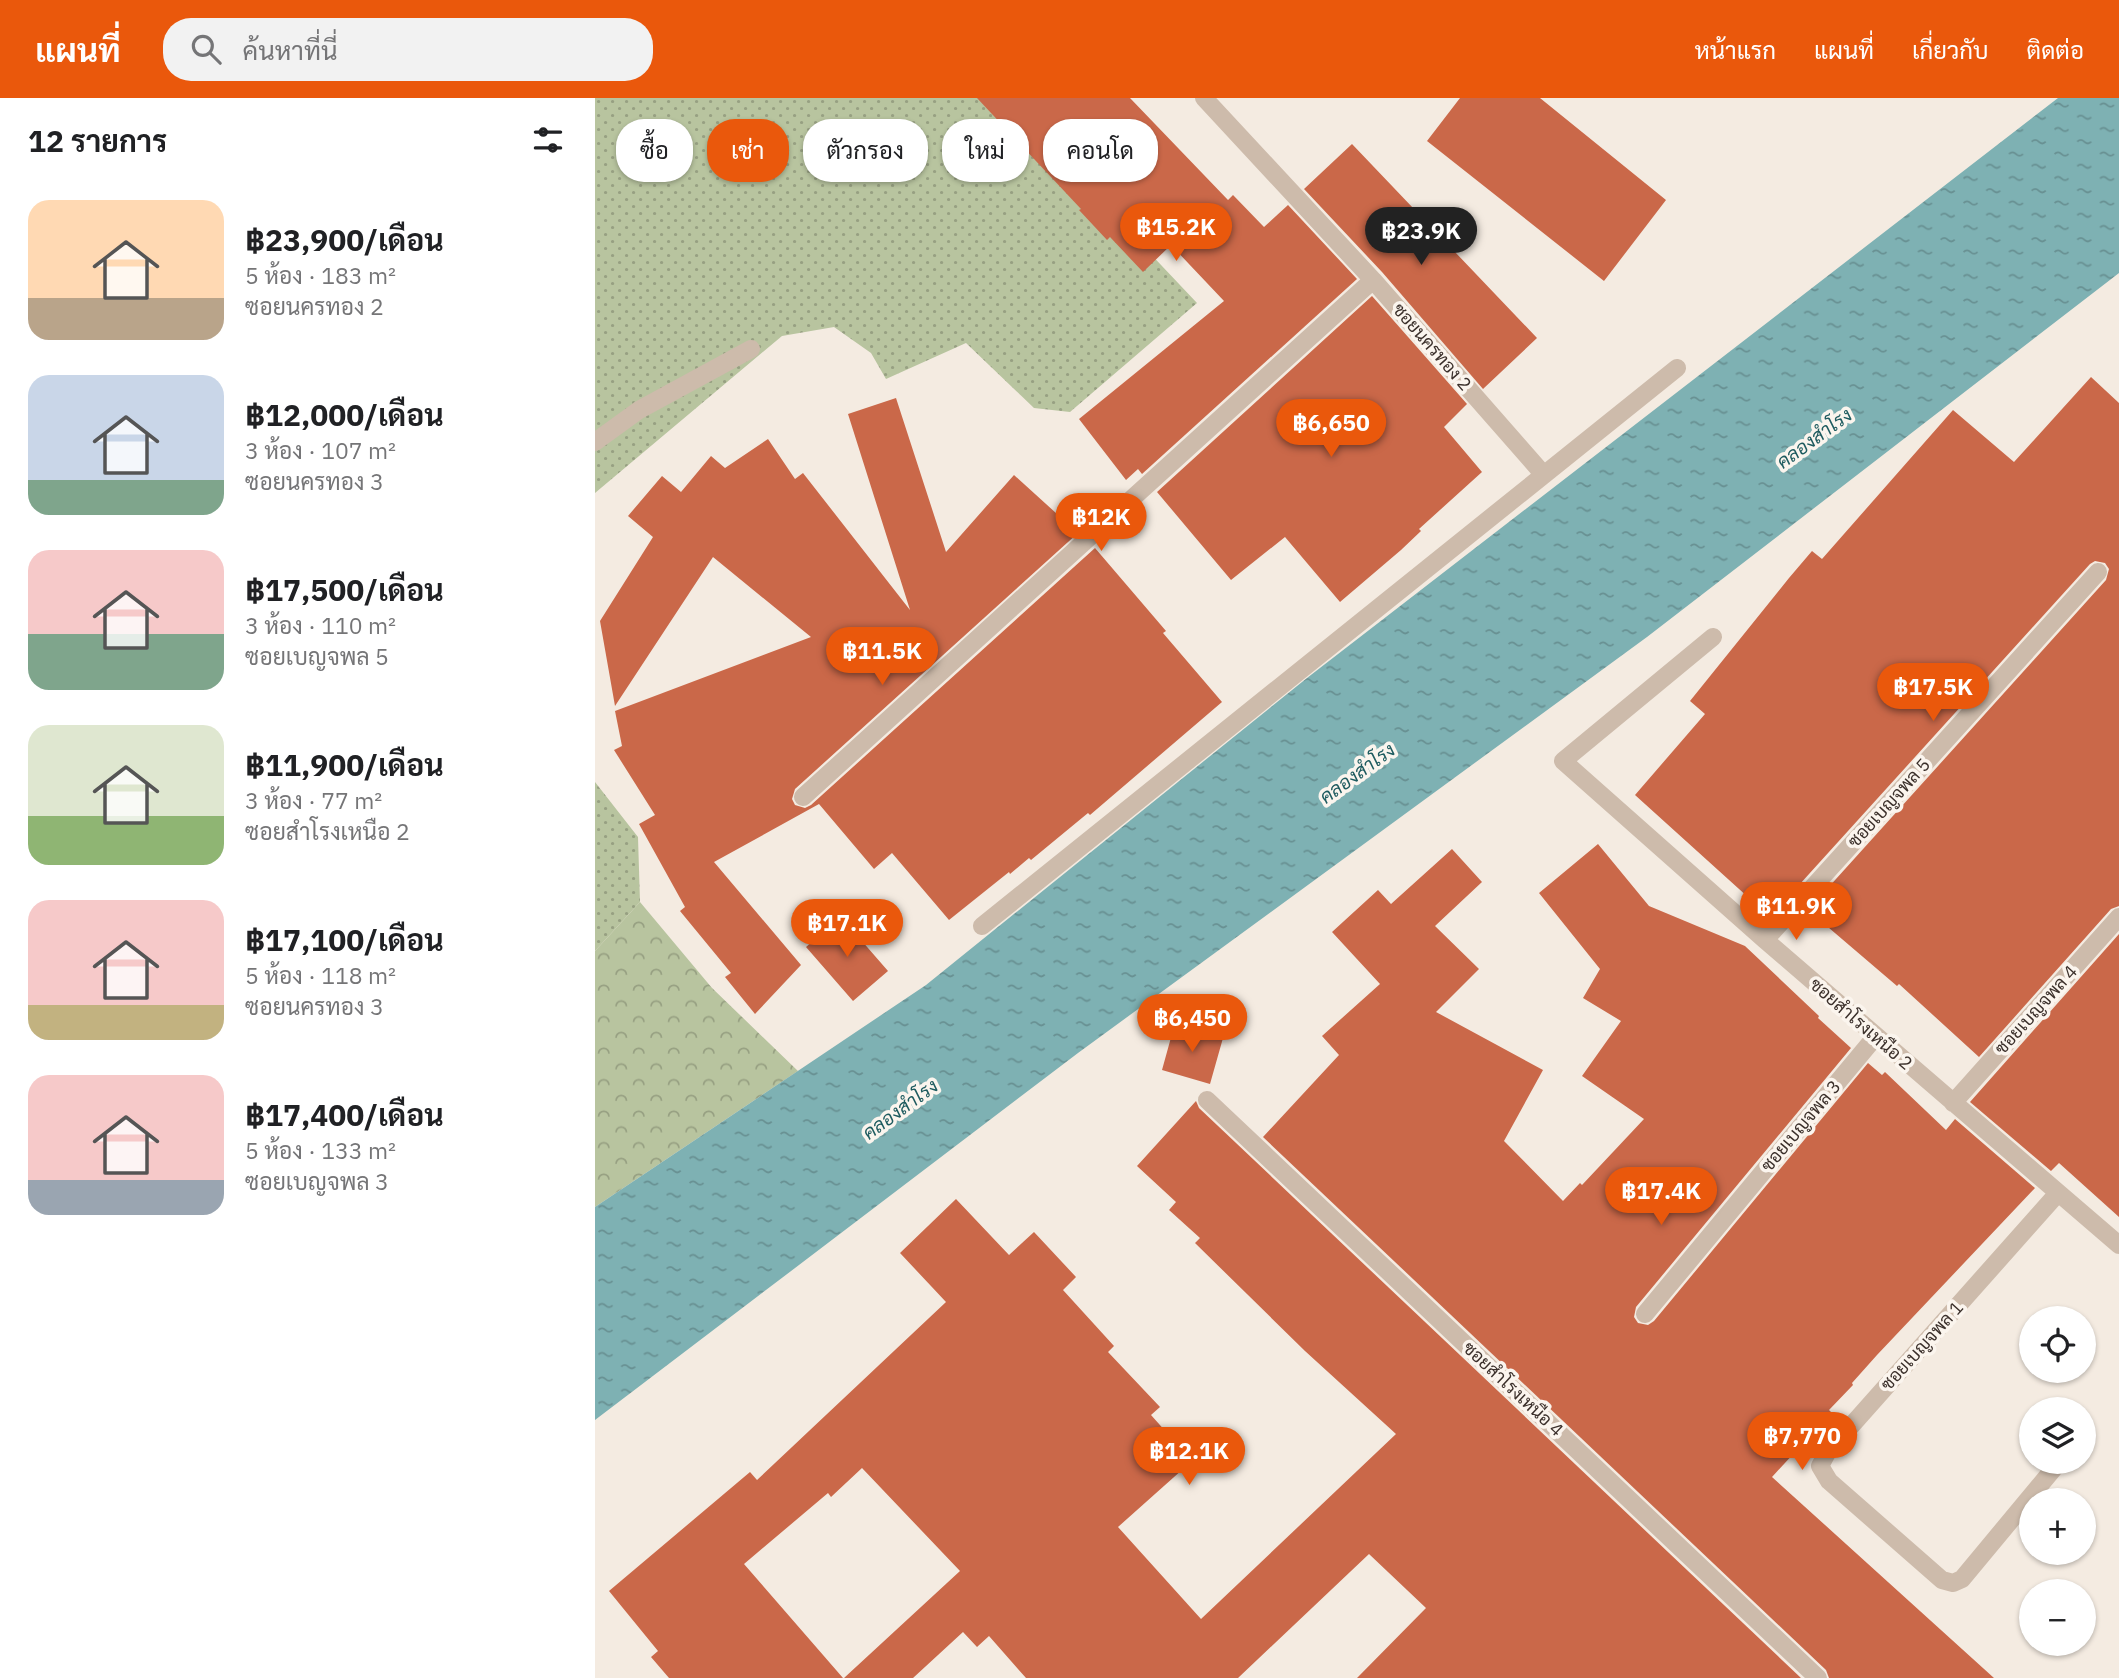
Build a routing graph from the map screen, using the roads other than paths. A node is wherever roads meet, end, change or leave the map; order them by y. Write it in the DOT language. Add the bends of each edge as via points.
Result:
graph roads {
  1 [pos="1204,98"];
  2 [pos="1373,281"];
  3 [pos="751,349"];
  4 [pos="1677,368"];
  5 [pos="595,442"];
  6 [pos="1544,475"];
  7 [pos="2098,572"];
  8 [pos="1713,638"];
  9 [pos="803,797"];
  10 [pos="2119,918"];
  11 [pos="982,926"];
  12 [pos="1765,940"];
  13 [pos="1876,1036"];
  14 [pos="1207,1100"];
  15 [pos="1953,1103"];
  16 [pos="2058,1193"];
  17 [pos="2119,1245"];
  18 [pos="1646,1314"];
  19 [pos="2049,1474"];
  20 [pos="1818,1678"];
  1 -- 2 [label="street, ซอยนครทอง 2"];
  2 -- 6 [label="street, ซอยนครทอง 2"];
  2 -- 9 [label="street"];
  3 -- 5 [label="street" via="639,410"];
  4 -- 6 [label="street"];
  6 -- 11 [label="street"];
  7 -- 12 [label="street, ซอยเบญจพล 5"];
  8 -- 12 [label="street, ซอยสำโรงเหนือ 2" via="1563,761"];
  10 -- 15 [label="street, ซอยเบญจพล 4"];
  12 -- 13 [label="street, ซอยสำโรงเหนือ 2"];
  13 -- 15 [label="street, ซอยสำโรงเหนือ 2"];
  13 -- 18 [label="street, ซอยเบญจพล 3"];
  14 -- 20 [label="street, ซอยสำโรงเหนือ 4"];
  15 -- 16 [label="street, ซอยสำโรงเหนือ 2"];
  16 -- 17 [label="street, ซอยสำโรงเหนือ 2"];
  16 -- 19 [label="street, ซอยเบญจพล 1" via="1820,1466 1829,1481 1942,1580 1953,1583 1962,1579"];
}
